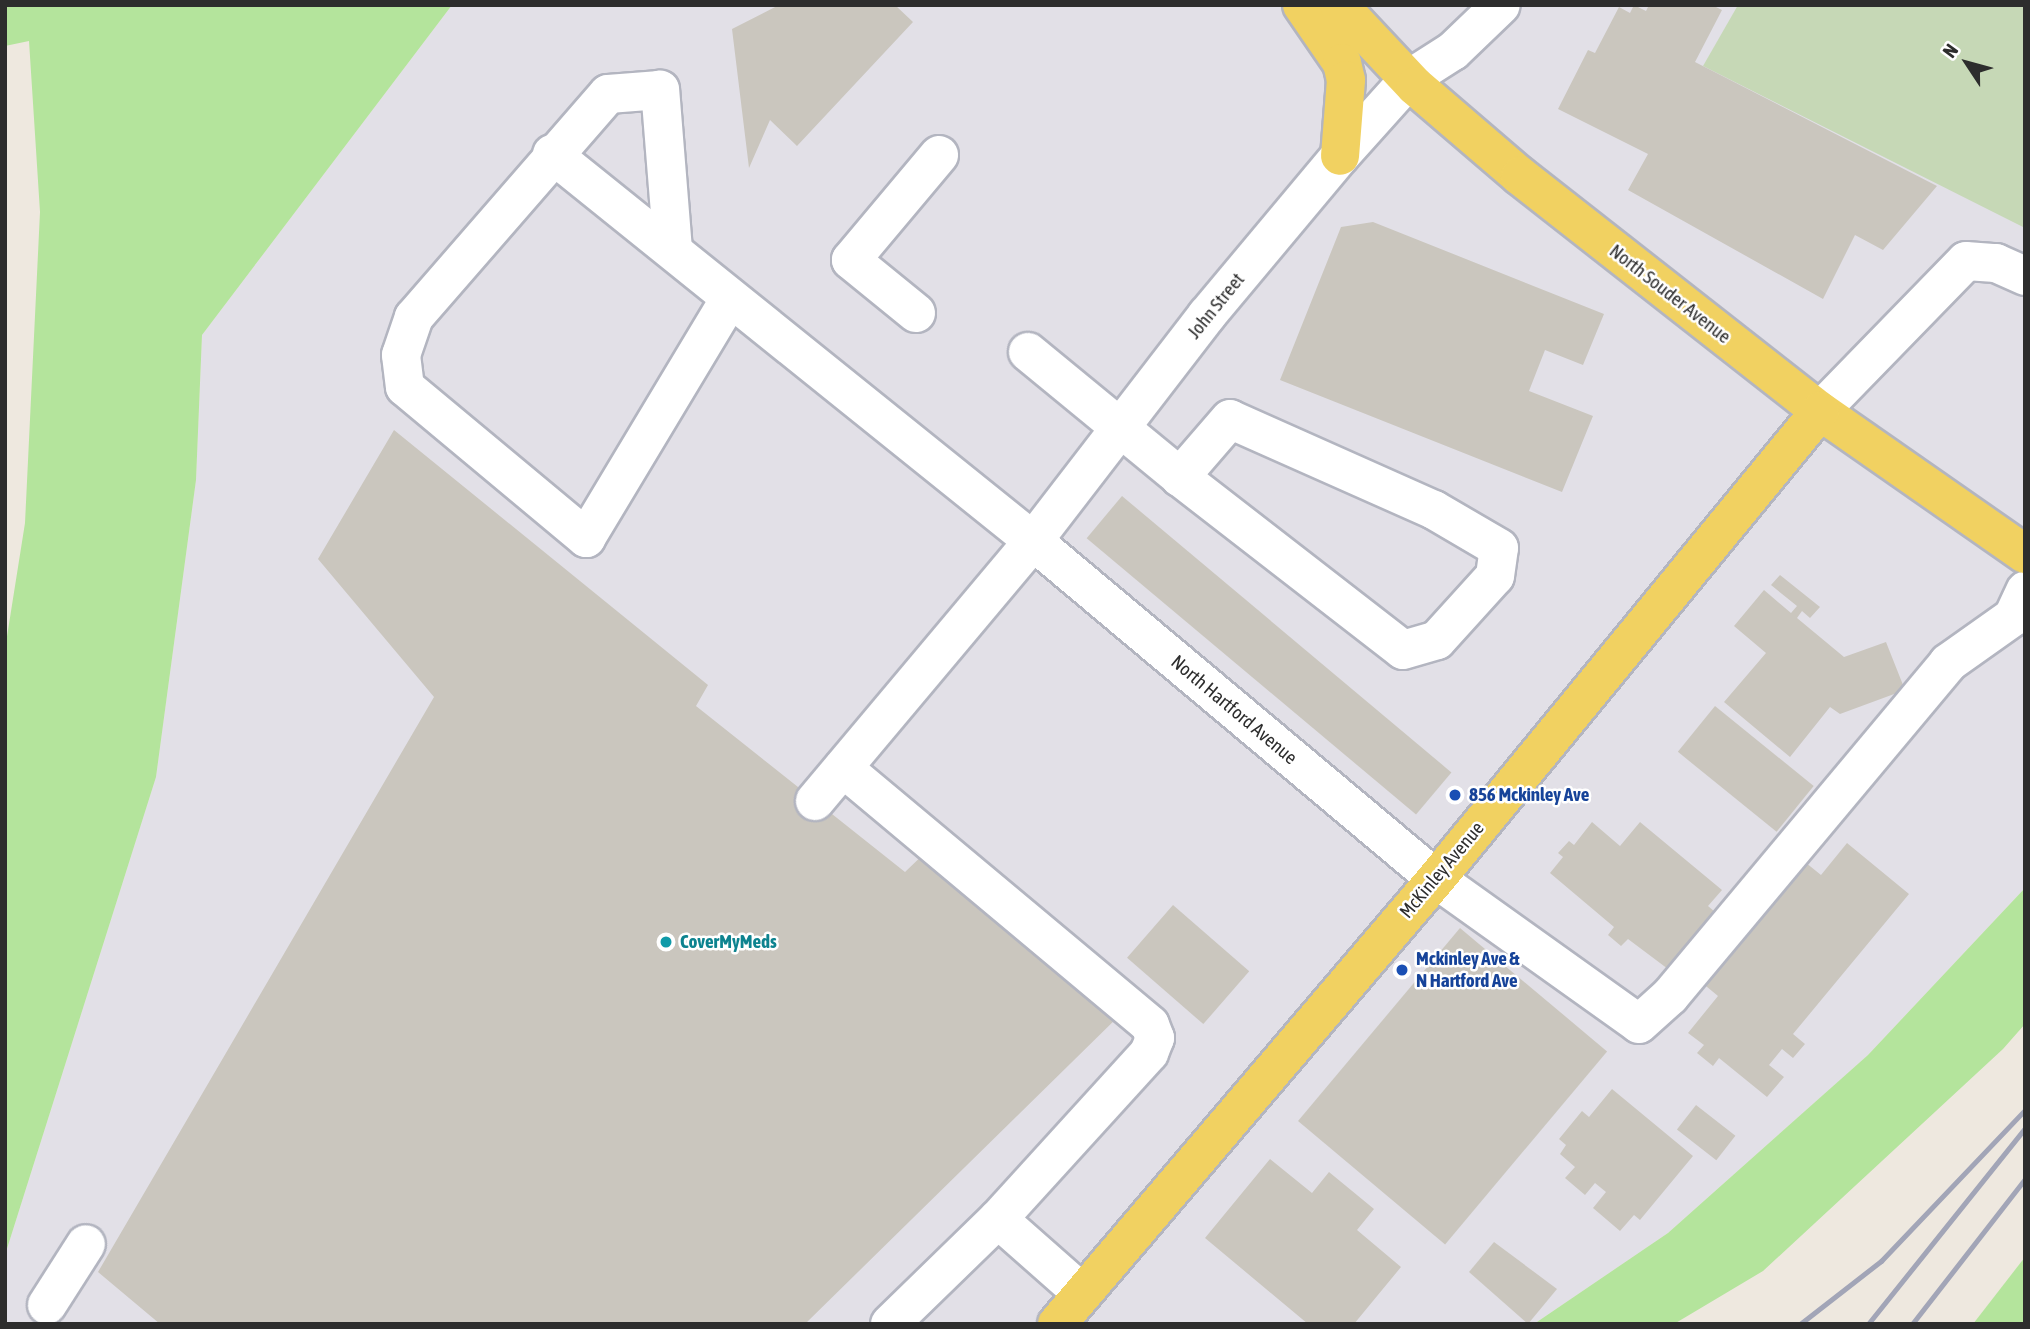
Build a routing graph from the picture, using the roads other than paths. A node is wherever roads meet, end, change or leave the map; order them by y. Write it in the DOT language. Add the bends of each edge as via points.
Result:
graph roads {
  1 [pos="1302,5"];
  2 [pos="1339,5"];
  3 [pos="1501,5"];
  4 [pos="1409,79"];
  5 [pos="552,154"];
  6 [pos="939,155"];
  7 [pos="1340,156"];
  8 [pos="673,250"];
  9 [pos="2025,276"];
  10 [pos="730,298"];
  11 [pos="916,313"];
  12 [pos="1028,352"];
  13 [pos="1820,411"];
  14 [pos="1122,431"];
  15 [pos="1180,477"];
  16 [pos="1033,541"];
  17 [pos="2025,554"];
  18 [pos="2025,591"];
  19 [pos="843,768"];
  20 [pos="815,801"];
  21 [pos="1436,879"];
  22 [pos="998,1219"];
  23 [pos="86,1244"];
  24 [pos="1083,1294"];
  25 [pos="51,1317"];
  26 [pos="890,1324"];
  27 [pos="1057,1324"];
  1 -- 7 [label="main road" via="1342,63 1346,80"];
  2 -- 4 [label="main road, North Souder Avenue"];
  3 -- 4 [label="street, John Street" via="1453,51"];
  4 -- 7 [label="street, John Street"];
  4 -- 13 [label="main road, North Souder Avenue" via="1520,176"];
  5 -- 8 [label="street, North Hartford Avenue"];
  5 -- 8 [label="street" via="608,94 660,90"];
  5 -- 10 [label="street" via="414,317 401,355 405,387 586,538"];
  6 -- 11 [label="street" via="851,260"];
  7 -- 14 [label="street, John Street" via="1207,316"];
  8 -- 10 [label="street, North Hartford Avenue"];
  9 -- 13 [label="street" via="1996,263 1966,261"];
  10 -- 16 [label="street, North Hartford Avenue"];
  12 -- 14 [label="street"];
  13 -- 17 [label="main road, North Souder Avenue"];
  13 -- 21 [label="main road, McKinley Avenue"];
  14 -- 15 [label="street"];
  14 -- 16 [label="street, John Street"];
  15 -- 15 [label="street" via="1230,419 1434,510 1499,548 1495,576 1437,640 1403,650"];
  16 -- 19 [label="street, John Street"];
  16 -- 21 [label="street, North Hartford Avenue"];
  18 -- 21 [label="street, North Hartford Avenue" via="2013,617 1948,663 1670,996 1639,1024"];
  19 -- 20 [label="street, John Street"];
  19 -- 22 [label="street" via="1150,1025 1154,1038 1149,1053"];
  21 -- 24 [label="main road, McKinley Avenue"];
  22 -- 24 [label="street"];
  22 -- 26 [label="street"];
  23 -- 25 [label="street"];
  24 -- 27 [label="main road, McKinley Avenue"];
}
